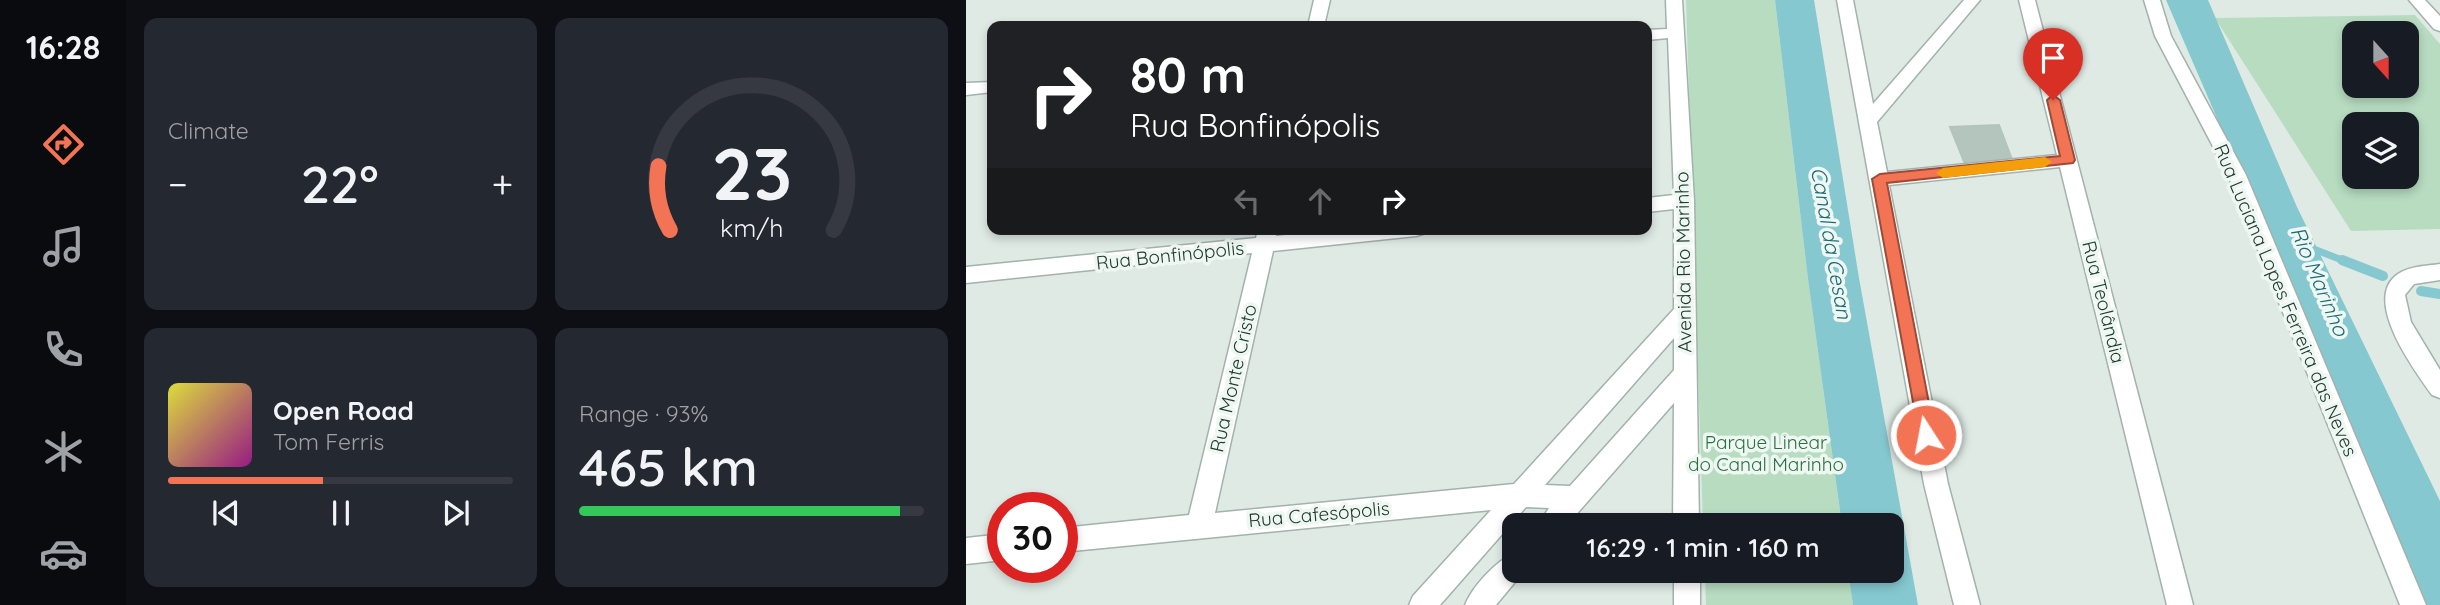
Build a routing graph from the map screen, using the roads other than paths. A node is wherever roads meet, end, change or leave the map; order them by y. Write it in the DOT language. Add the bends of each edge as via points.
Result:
graph roads {
  1 [pos="1322,0"];
  2 [pos="1674,0"];
  3 [pos="1845,0"];
  4 [pos="1972,0"];
  5 [pos="2028,0"];
  6 [pos="2152,0"];
  7 [pos="2417,0"];
  8 [pos="1317,21"];
  9 [pos="2440,26"];
  10 [pos="1676,33"];
  11 [pos="1652,35"];
  12 [pos="987,87"];
  13 [pos="966,89"];
  14 [pos="1869,120"];
  15 [pos="2068,160"];
  16 [pos="1880,179"];
  17 [pos="1684,201"];
  18 [pos="1652,204"];
  19 [pos="1304,235"];
  20 [pos="1266,237"];
  21 [pos="2440,272"];
  22 [pos="966,275"];
  23 [pos="1686,310"];
  24 [pos="1684,376"];
  25 [pos="2440,388"];
  26 [pos="1520,495"];
  27 [pos="1575,498"];
  28 [pos="1562,513"];
  29 [pos="1686,513"];
  30 [pos="1199,526"];
  31 [pos="1078,538"];
  32 [pos="987,549"];
  33 [pos="966,551"];
  34 [pos="1502,579"];
  35 [pos="1687,583"];
  36 [pos="1422,605"];
  37 [pos="1478,605"];
  38 [pos="1687,605"];
  39 [pos="1967,605"];
  40 [pos="2180,605"];
  41 [pos="2413,605"];
  1 -- 8 [label="street"];
  2 -- 10 [label="street, Avenida Rio Marinho"];
  3 -- 14 [label="street"];
  4 -- 14 [label="street"];
  5 -- 15 [label="street, Rua Teolândia"];
  6 -- 41 [label="street, Rua Luciana Lopes Ferreira das Neves" via="2164,36 2237,175"];
  7 -- 9 [label="street"];
  10 -- 11 [label="street"];
  10 -- 17 [label="street, Avenida Rio Marinho"];
  12 -- 13 [label="street"];
  14 -- 16 [label="street"];
  15 -- 16 [label="street"];
  15 -- 40 [label="street, Rua Teolândia"];
  16 -- 39 [label="street" via="1936,484"];
  17 -- 18 [label="street"];
  17 -- 23 [label="street, Avenida Rio Marinho"];
  19 -- 20 [label="street, Rua Bonfinópolis"];
  20 -- 22 [label="street, Rua Bonfinópolis"];
  20 -- 30 [label="street, Rua Monte Cristo"];
  21 -- 25 [label="street" via="2410,276 2397,286 2394,299 2409,341"];
  23 -- 24 [label="street, Avenida Rio Marinho"];
  23 -- 26 [label="street"];
  24 -- 27 [label="street"];
  24 -- 29 [label="street, Avenida Rio Marinho"];
  26 -- 27 [label="street, Rua Cafesópolis"];
  26 -- 30 [label="street, Rua Cafesópolis"];
  26 -- 36 [label="street"];
  27 -- 28 [label="street"];
  30 -- 31 [label="street, Rua Cafesópolis"];
  32 -- 33 [label="street"];
  34 -- 37 [label="street"];
  35 -- 38 [label="street"];
}
